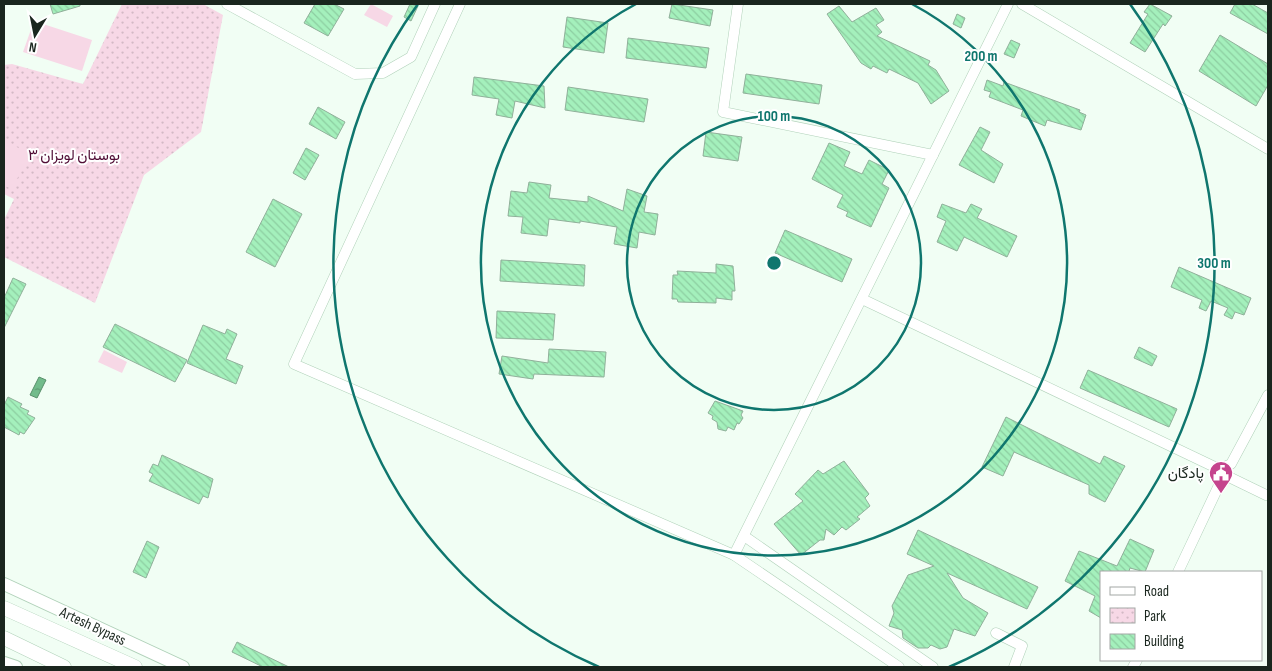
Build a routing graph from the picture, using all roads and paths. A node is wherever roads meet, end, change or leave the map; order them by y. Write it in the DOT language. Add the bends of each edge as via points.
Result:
graph roads {
  1 [pos="227,4"];
  2 [pos="435,4"];
  3 [pos="460,4"];
  4 [pos="738,4"];
  5 [pos="1008,4"];
  6 [pos="1022,4"];
  7 [pos="1268,149"];
  8 [pos="933,155"];
  9 [pos="862,299"];
  10 [pos="1268,395"];
  11 [pos="1231,464"];
  12 [pos="1219,469"];
  13 [pos="1231,478"];
  14 [pos="1220,484"];
  15 [pos="1266,496"];
  16 [pos="744,536"];
  17 [pos="734,555"];
  18 [pos="1178,571"];
  19 [pos="4,584"];
  20 [pos="4,608"];
  21 [pos="996,633"];
  22 [pos="4,638"];
  23 [pos="4,663"];
  24 [pos="16,667"];
  25 [pos="64,667"];
  26 [pos="134,667"];
  27 [pos="183,667"];
  28 [pos="899,667"];
  29 [pos="933,667"];
  30 [pos="1014,667"];
  1 -- 2 [label="street" via="355,74 382,73 410,57"];
  3 -- 17 [label="street" via="294,364"];
  4 -- 8 [label="street" via="722,112"];
  5 -- 8 [label="street"];
  6 -- 7 [label="street"];
  8 -- 9 [label="street"];
  9 -- 12 [label="street"];
  9 -- 16 [label="street"];
  10 -- 11 [label="street"];
  11 -- 12 [label="street"];
  11 -- 13 [label="street"];
  12 -- 14 [label="street"];
  13 -- 14 [label="street"];
  13 -- 15 [label="street"];
  14 -- 18 [label="street"];
  16 -- 17 [label="street"];
  16 -- 29 [label="street"];
  17 -- 28 [label="street"];
  19 -- 27 [label="main road, Artesh Bypass"];
  20 -- 26 [label="highway"];
  21 -- 30 [label="street" via="1022,646"];
  22 -- 25 [label="highway"];
  23 -- 24 [label="main road"];
}
